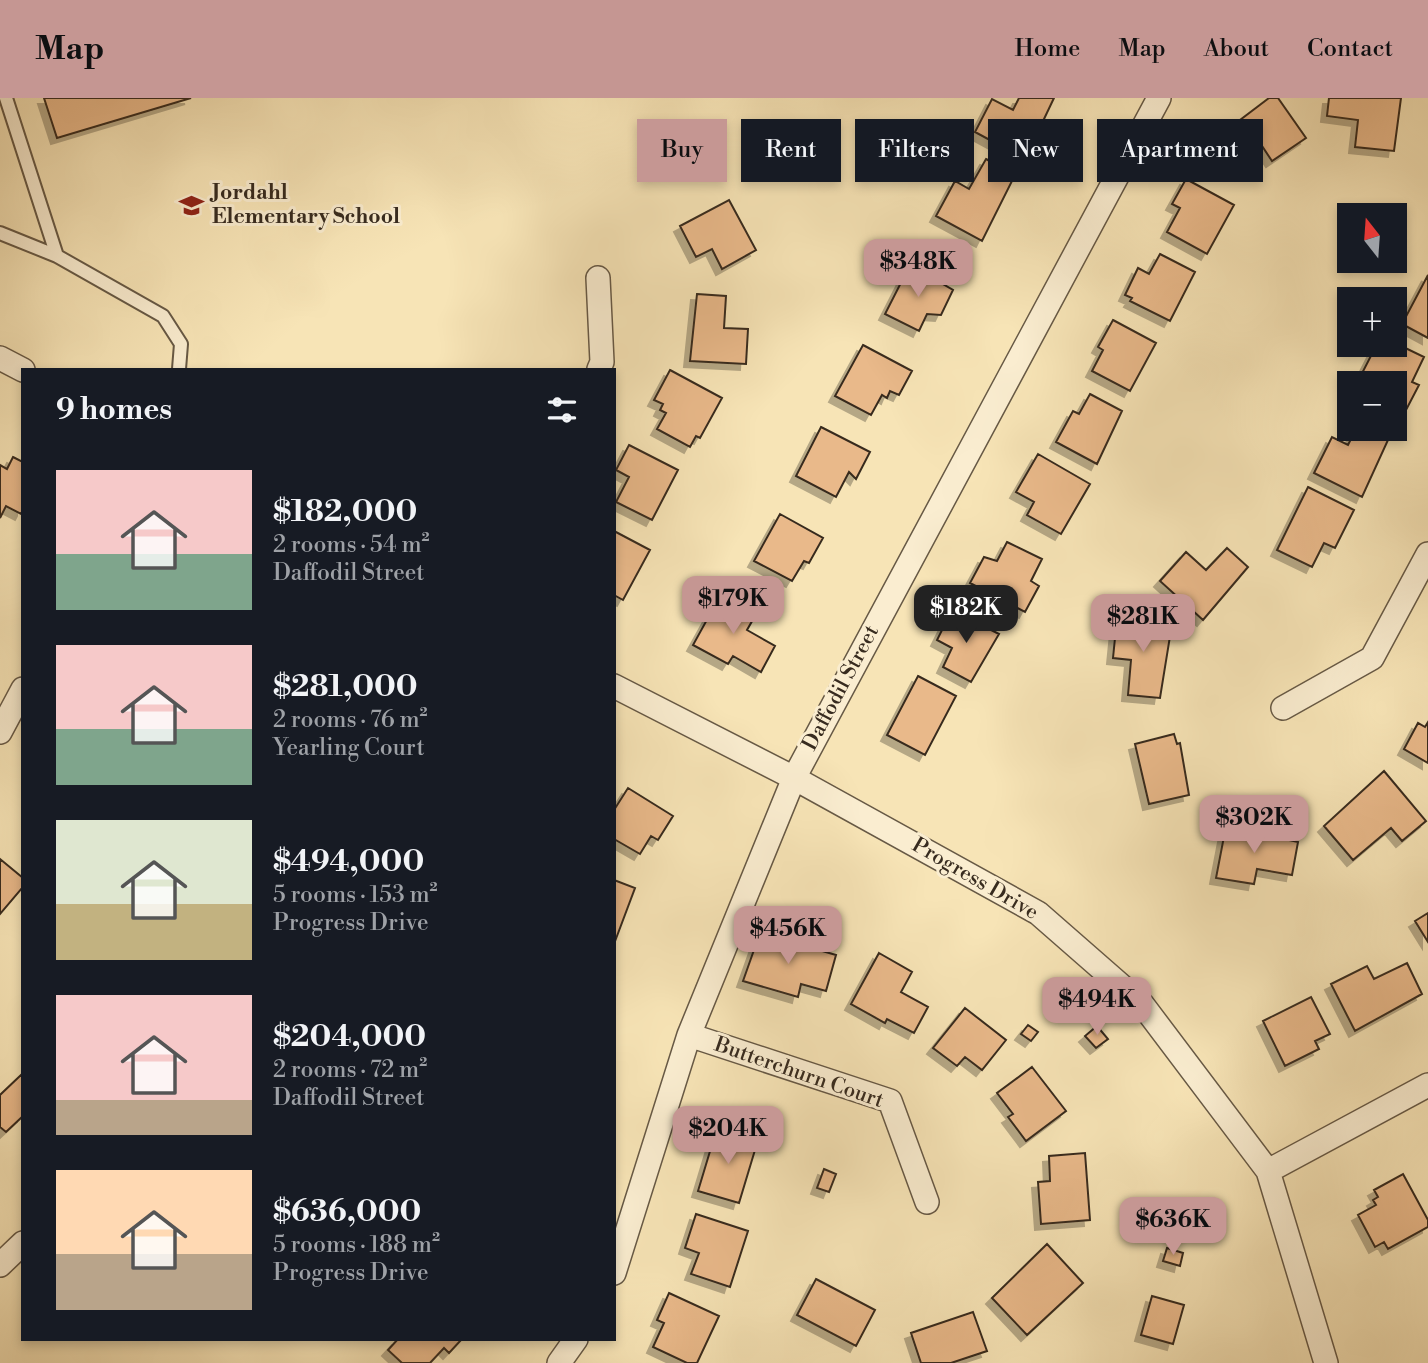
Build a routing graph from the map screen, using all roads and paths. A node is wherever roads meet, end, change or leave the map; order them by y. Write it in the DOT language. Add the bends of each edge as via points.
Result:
graph roads {
  1 [pos="6,98"];
  2 [pos="1159,98"];
  3 [pos="0,233"];
  4 [pos="57,256"];
  5 [pos="598,278"];
  6 [pos="0,358"];
  7 [pos="179,368"];
  8 [pos="599,368"];
  9 [pos="21,369"];
  10 [pos="1428,554"];
  11 [pos="616,687"];
  12 [pos="21,694"];
  13 [pos="1283,708"];
  14 [pos="0,733"];
  15 [pos="794,778"];
  16 [pos="689,1035"];
  17 [pos="1428,1085"];
  18 [pos="1268,1171"];
  19 [pos="927,1202"];
  20 [pos="21,1245"];
  21 [pos="0,1265"];
  22 [pos="616,1267"];
  23 [pos="575,1341"];
  24 [pos="559,1363"];
  25 [pos="1326,1363"];
  1 -- 4 [label="lane"];
  2 -- 15 [label="street, Daffodil Street"];
  3 -- 4 [label="lane"];
  4 -- 7 [label="lane" via="163,316 181,344"];
  5 -- 8 [label="street"];
  6 -- 9 [label="street"];
  10 -- 13 [label="street" via="1372,658"];
  11 -- 15 [label="street, Progress Drive"];
  12 -- 14 [label="street"];
  15 -- 16 [label="street, Daffodil Street"];
  15 -- 18 [label="street, Progress Drive" via="1038,913 1142,1004"];
  16 -- 19 [label="street, Butterchurn Court" via="890,1101"];
  16 -- 22 [label="street, Daffodil Street"];
  17 -- 18 [label="street"];
  18 -- 25 [label="street, Progress Drive"];
  20 -- 21 [label="street"];
  23 -- 24 [label="street"];
}
